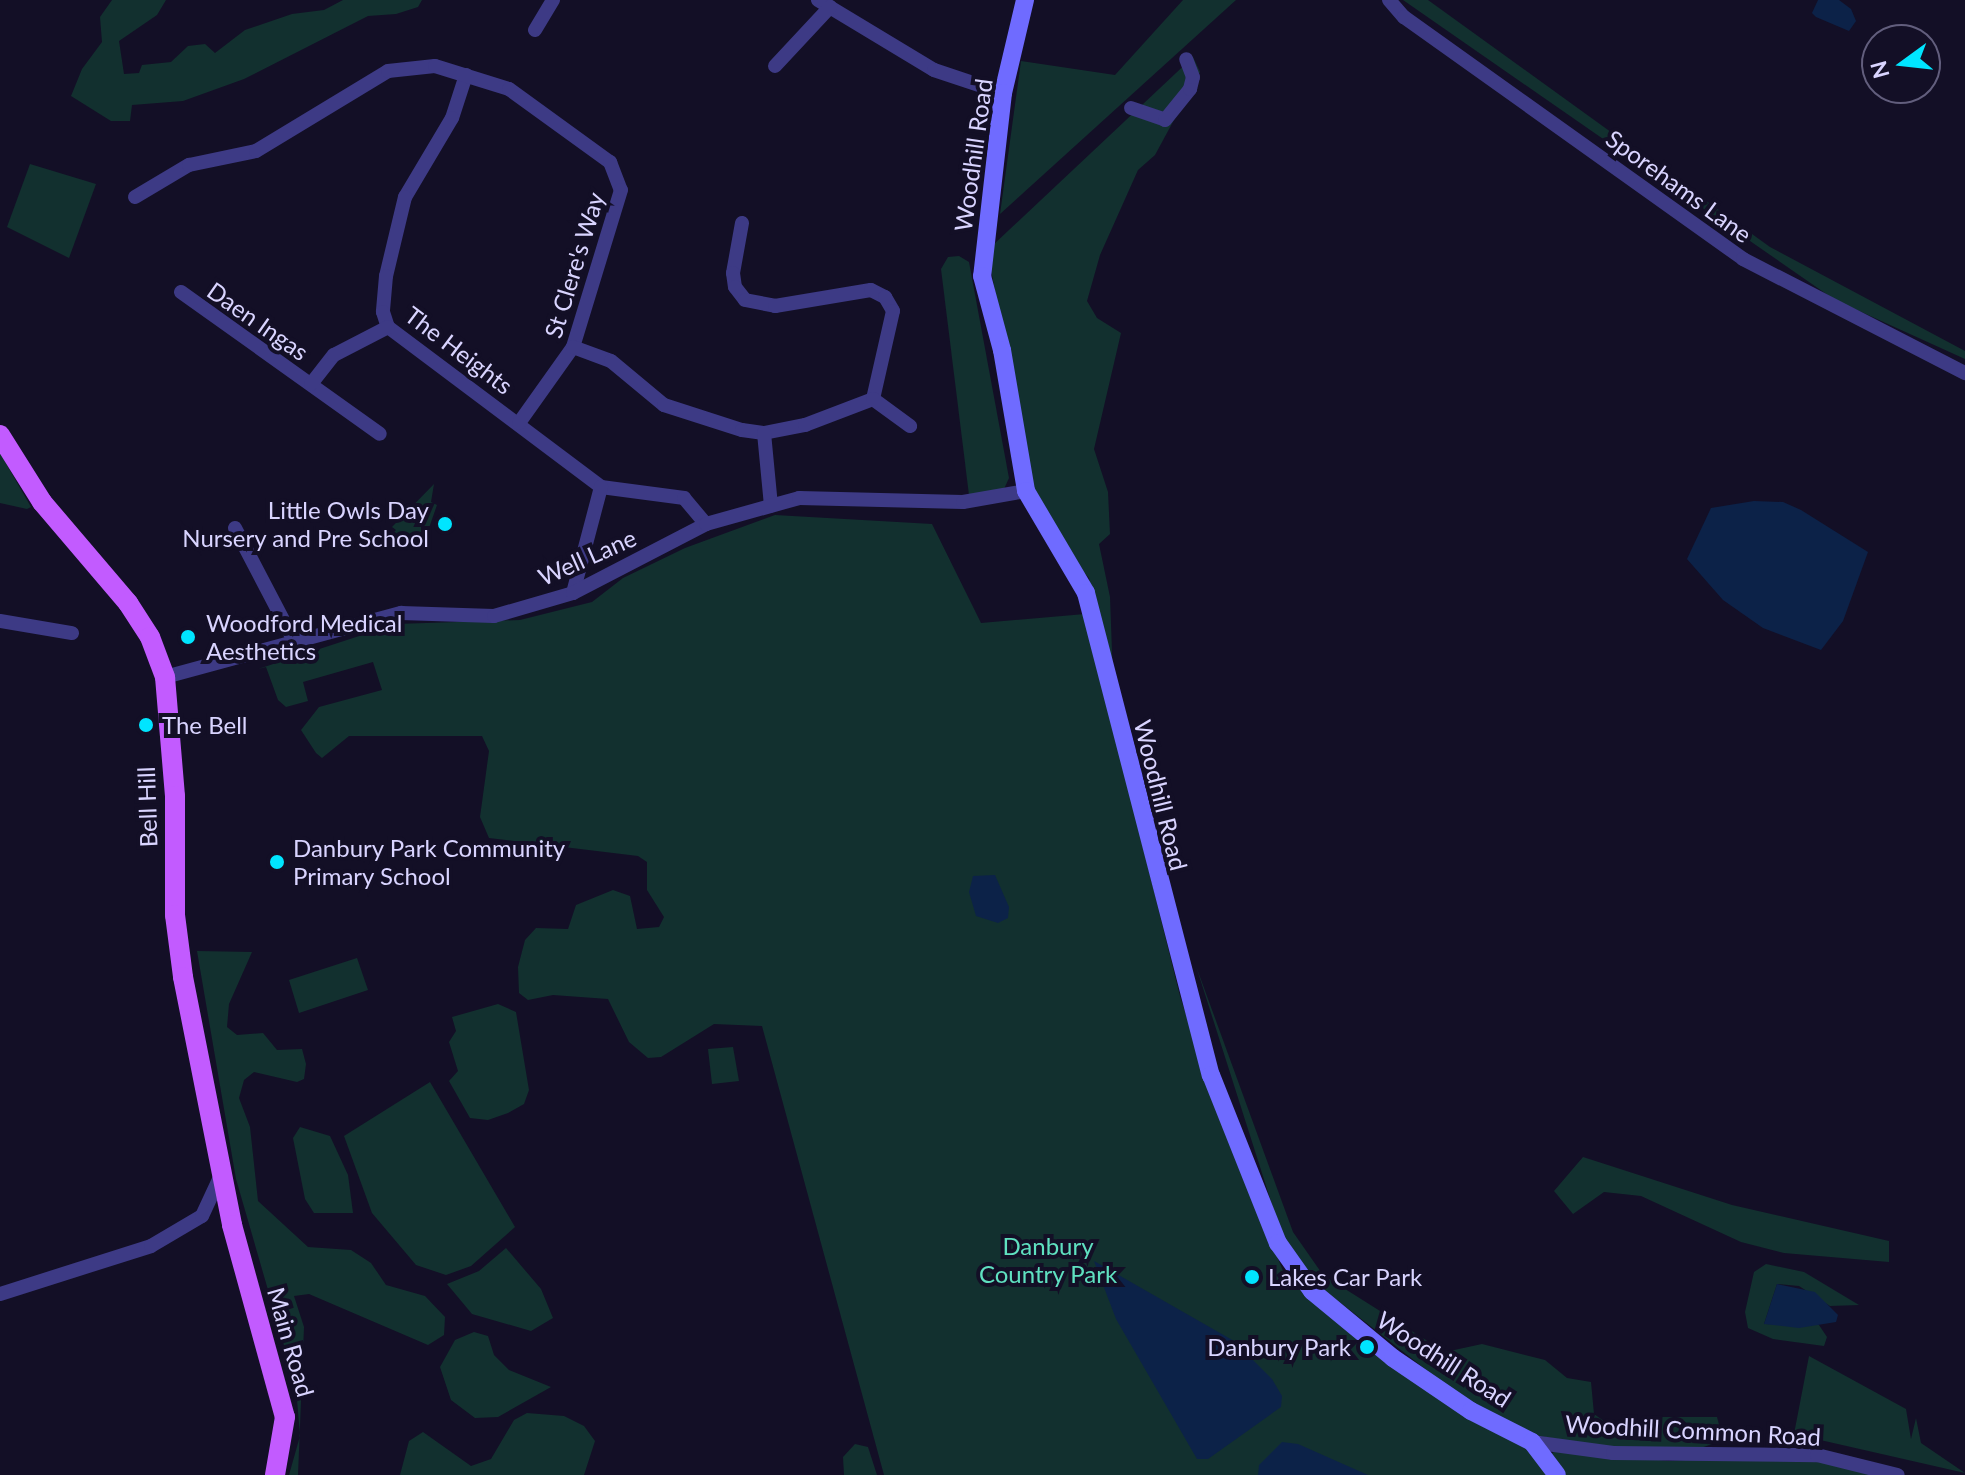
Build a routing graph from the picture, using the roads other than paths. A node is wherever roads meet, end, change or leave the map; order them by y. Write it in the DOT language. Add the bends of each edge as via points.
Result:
graph roads {
  1 [pos="553,0"];
  2 [pos="1025,0"];
  3 [pos="1389,0"];
  4 [pos="824,4"];
  5 [pos="535,30"];
  6 [pos="1186,59"];
  7 [pos="775,66"];
  8 [pos="466,75"];
  9 [pos="1003,93"];
  10 [pos="1131,108"];
  11 [pos="135,197"];
  12 [pos="742,223"];
  13 [pos="181,292"];
  14 [pos="388,327"];
  15 [pos="573,347"];
  16 [pos="1965,373"];
  17 [pos="311,384"];
  18 [pos="873,399"];
  19 [pos="519,423"];
  20 [pos="910,426"];
  21 [pos="764,433"];
  22 [pos="380,434"];
  23 [pos="0,435"];
  24 [pos="601,487"];
  25 [pos="1026,491"];
  26 [pos="771,506"];
  27 [pos="706,524"];
  28 [pos="235,528"];
  29 [pos="573,593"];
  30 [pos="0,621"];
  31 [pos="72,633"];
  32 [pos="293,639"];
  33 [pos="165,677"];
  34 [pos="221,1174"];
  35 [pos="202,1216"];
  36 [pos="232,1225"];
  37 [pos="0,1294"];
  38 [pos="1532,1442"];
  39 [pos="275,1475"];
  40 [pos="1557,1475"];
  41 [pos="1898,1475"];
  1 -- 5 [label="street"];
  2 -- 9 [label="street, Woodhill Road"];
  3 -- 16 [label="street, Sporehams Lane" via="1404,17 1743,259"];
  4 -- 7 [label="street"];
  4 -- 9 [label="street" via="934,70"];
  6 -- 10 [label="street" via="1193,77 1190,89 1165,120"];
  8 -- 11 [label="street, St Clere's Way" via="435,66 388,71 256,151 189,165"];
  8 -- 14 [label="street, The Heights" via="452,118 420,163 405,197 386,276 383,312"];
  8 -- 15 [label="street, St Clere's Way" via="509,89 610,162 618,176 621,190"];
  9 -- 25 [label="street, Woodhill Road" via="982,276 1002,350"];
  12 -- 18 [label="street" via="733,273 745,300 775,306 871,290 885,297 893,311"];
  13 -- 17 [label="street, Daen Ingas"];
  14 -- 17 [label="street, Daen Ingas" via="334,355"];
  14 -- 19 [label="street, The Heights"];
  15 -- 19 [label="street, St Clere's Way"];
  15 -- 21 [label="street" via="611,361 664,405 692,417"];
  17 -- 22 [label="street, Daen Ingas"];
  18 -- 20 [label="street"];
  18 -- 21 [label="street" via="805,425"];
  19 -- 24 [label="street, The Heights"];
  21 -- 26 [label="street"];
  23 -- 33 [label="main road, Bell Hill" via="42,502 128,603 150,637"];
  24 -- 27 [label="street" via="684,498"];
  24 -- 29 [label="street"];
  25 -- 26 [label="street, Well Lane" via="963,502 841,497 799,498"];
  25 -- 38 [label="street, Woodhill Road" via="1086,593 1183,982 1211,1075 1278,1243 1312,1291 1337,1315 1471,1411"];
  26 -- 27 [label="street, Well Lane"];
  27 -- 29 [label="street, Well Lane"];
  28 -- 32 [label="street"];
  29 -- 32 [label="street, Well Lane" via="494,616 401,613"];
  30 -- 31 [label="street"];
  32 -- 33 [label="street, Well Lane"];
  33 -- 34 [label="main road, Bell Hill" via="175,796 175,915"];
  34 -- 35 [label="street"];
  34 -- 36 [label="main road, Bell Hill"];
  35 -- 36 [label="street"];
  35 -- 37 [label="street" via="151,1246"];
  36 -- 39 [label="main road, Main Road" via="285,1417"];
  38 -- 40 [label="street, Woodhill Road"];
  38 -- 41 [label="street, Woodhill Common Road" via="1613,1453 1817,1455"];
}
